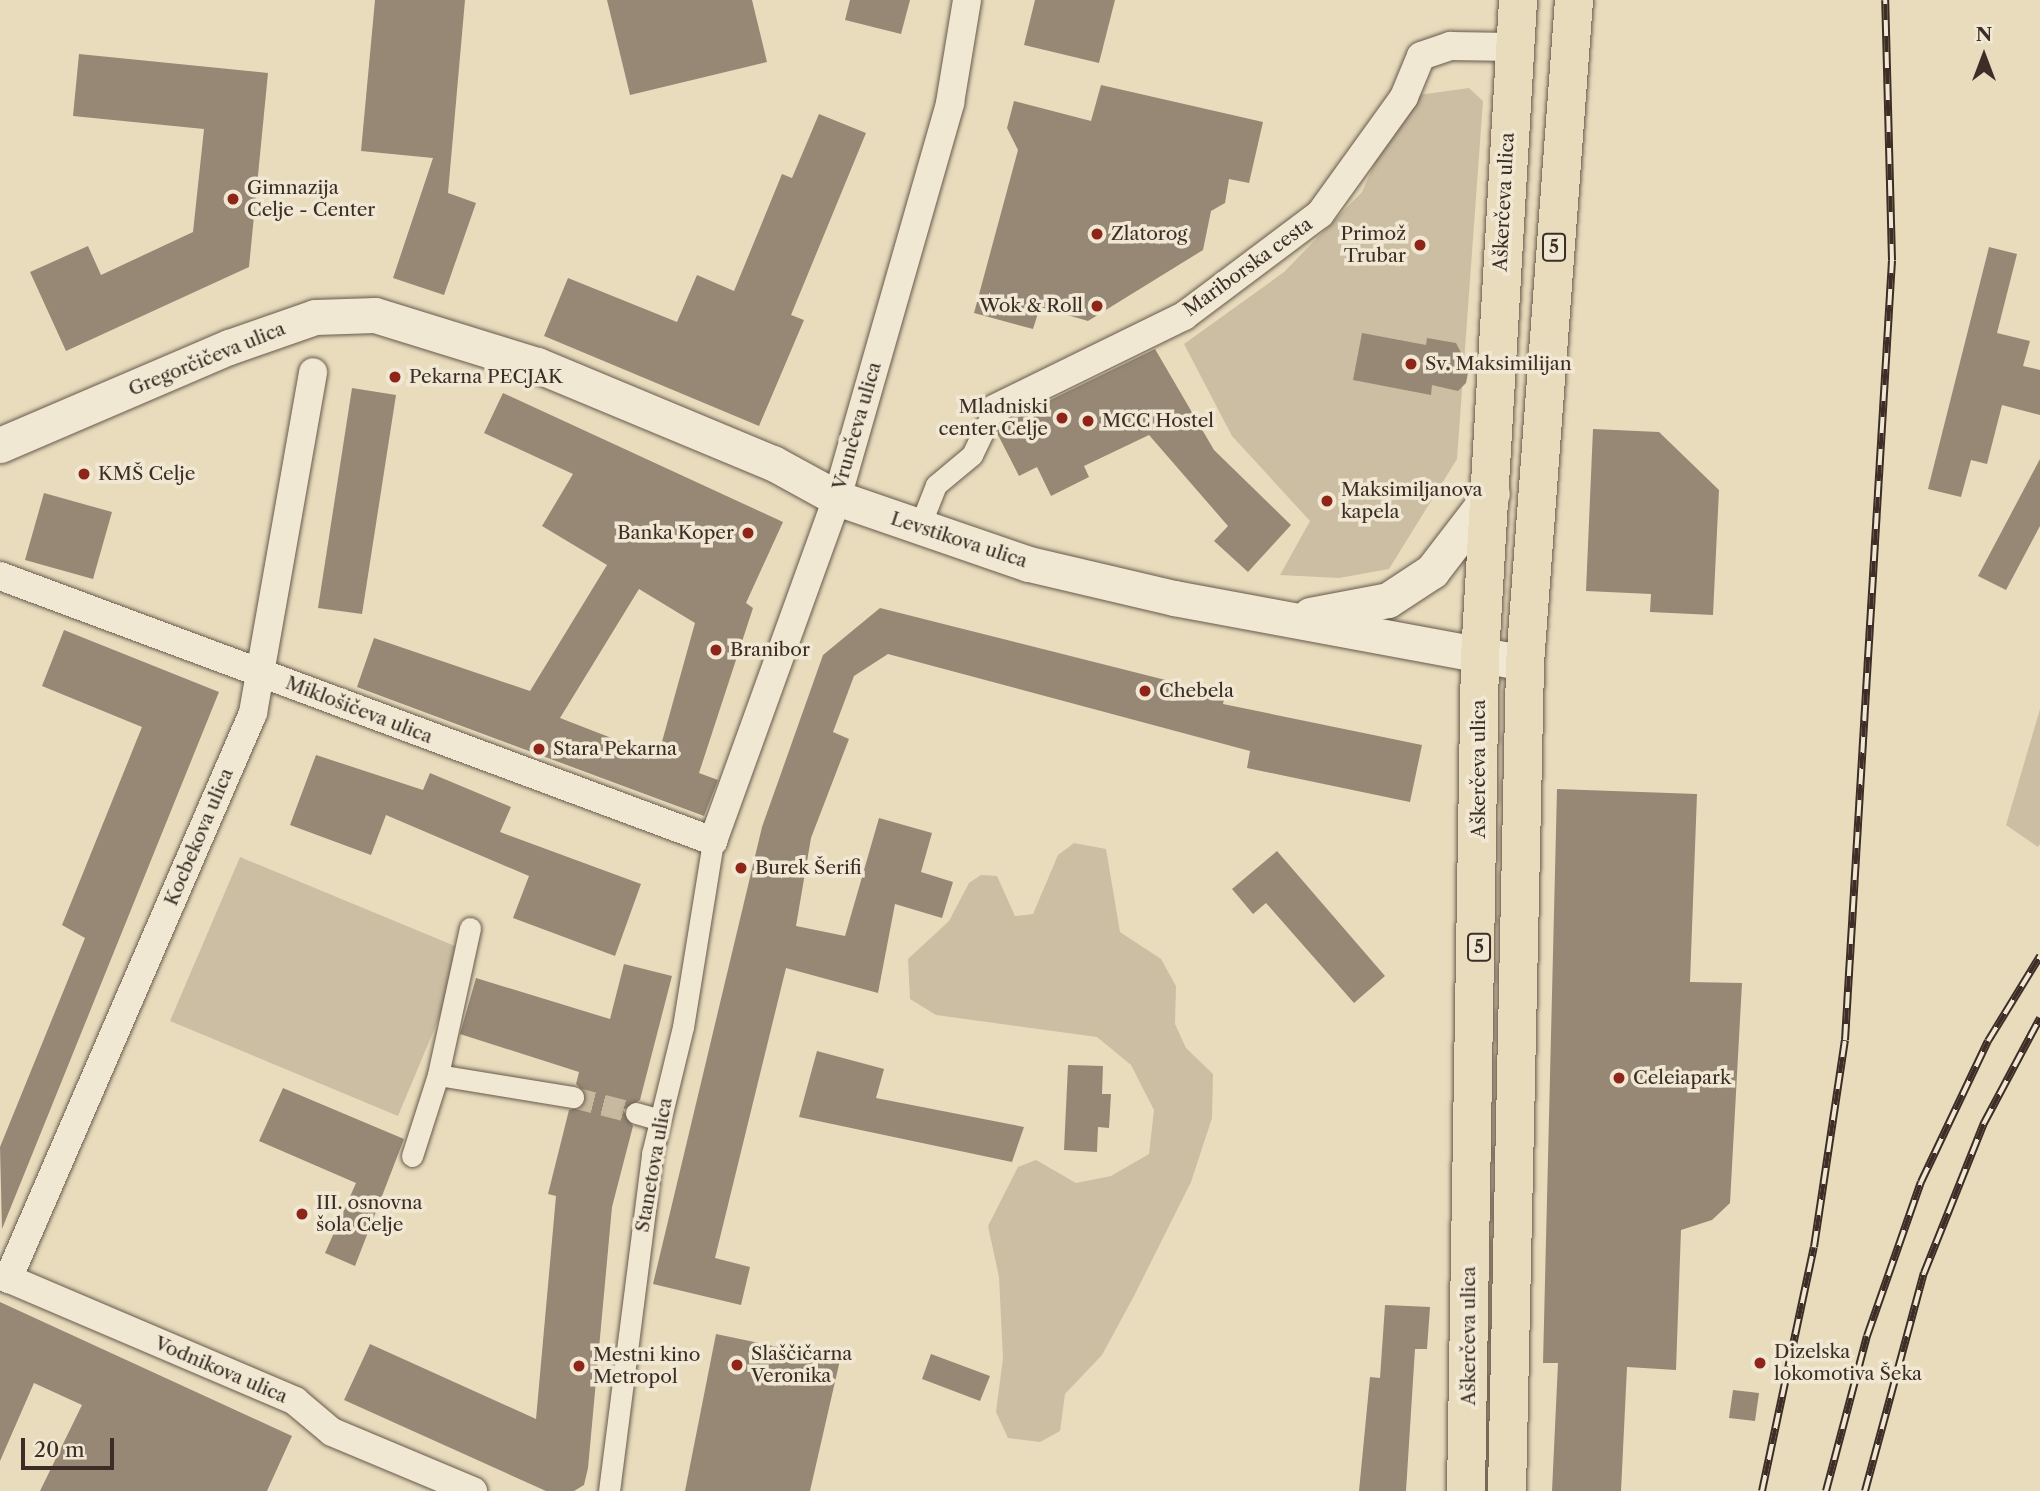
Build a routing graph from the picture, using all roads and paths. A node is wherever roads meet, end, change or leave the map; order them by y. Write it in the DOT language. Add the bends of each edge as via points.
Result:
graph roads {
  1 [pos="967,0"];
  2 [pos="1518,0"];
  3 [pos="1574,0"];
  4 [pos="1513,47"];
  5 [pos="422,324"];
  6 [pos="313,372"];
  7 [pos="994,409"];
  8 [pos="0,445"];
  9 [pos="1492,493"];
  10 [pos="837,498"];
  11 [pos="919,528"];
  12 [pos="2,579"];
  13 [pos="1282,619"];
  14 [pos="1480,656"];
  15 [pos="1525,663"];
  16 [pos="264,674"];
  17 [pos="713,841"];
  18 [pos="470,928"];
  19 [pos="438,1075"];
  20 [pos="573,1097"];
  21 [pos="636,1113"];
  22 [pos="660,1120"];
  23 [pos="412,1156"];
  24 [pos="4,1277"];
  25 [pos="473,1491"];
  26 [pos="609,1491"];
  27 [pos="1466,1491"];
  28 [pos="1507,1491"];
  1 -- 10 [label="street, Vrunčeva ulica" via="950,103"];
  2 -- 4 [label="main road, 5"];
  3 -- 15 [label="main road, Aškerčeva ulica / 5" via="1565,58 1546,435"];
  4 -- 7 [label="street, Mariborska cesta" via="1450,46 1421,56 1404,97 1320,214 1185,316"];
  4 -- 9 [label="main road, Aškerčeva ulica / 5"];
  5 -- 8 [label="street, Gregorčičeva ulica" via="375,315 315,317 229,347"];
  5 -- 10 [label="street, Levstikova ulica" via="774,463"];
  6 -- 16 [label="street, Kocbekova ulica"];
  7 -- 11 [label="street" via="972,455 936,485"];
  9 -- 13 [label="street" via="1432,571 1388,600"];
  9 -- 14 [label="main road, Aškerčeva ulica / 5"];
  10 -- 11 [label="street, Levstikova ulica"];
  10 -- 17 [label="street, Vrunčeva ulica"];
  11 -- 13 [label="street, Levstikova ulica" via="1029,564"];
  12 -- 16 [label="street, Miklošičeva ulica"];
  13 -- 14 [label="street, Levstikova ulica"];
  14 -- 15 [label="street, Levstikova ulica"];
  14 -- 27 [label="main road, Aškerčeva ulica / 5"];
  15 -- 28 [label="main road, Aškerčeva ulica / 5"];
  16 -- 17 [label="street, Miklošičeva ulica"];
  16 -- 24 [label="street, Kocbekova ulica"];
  17 -- 22 [label="street, Stanetova ulica" via="683,1027"];
  18 -- 19 [label="street"];
  19 -- 20 [label="street"];
  19 -- 23 [label="street"];
  21 -- 22 [label="street"];
  22 -- 26 [label="street, Stanetova ulica"];
  24 -- 25 [label="street, Vodnikova ulica" via="295,1401 332,1432"];
}
